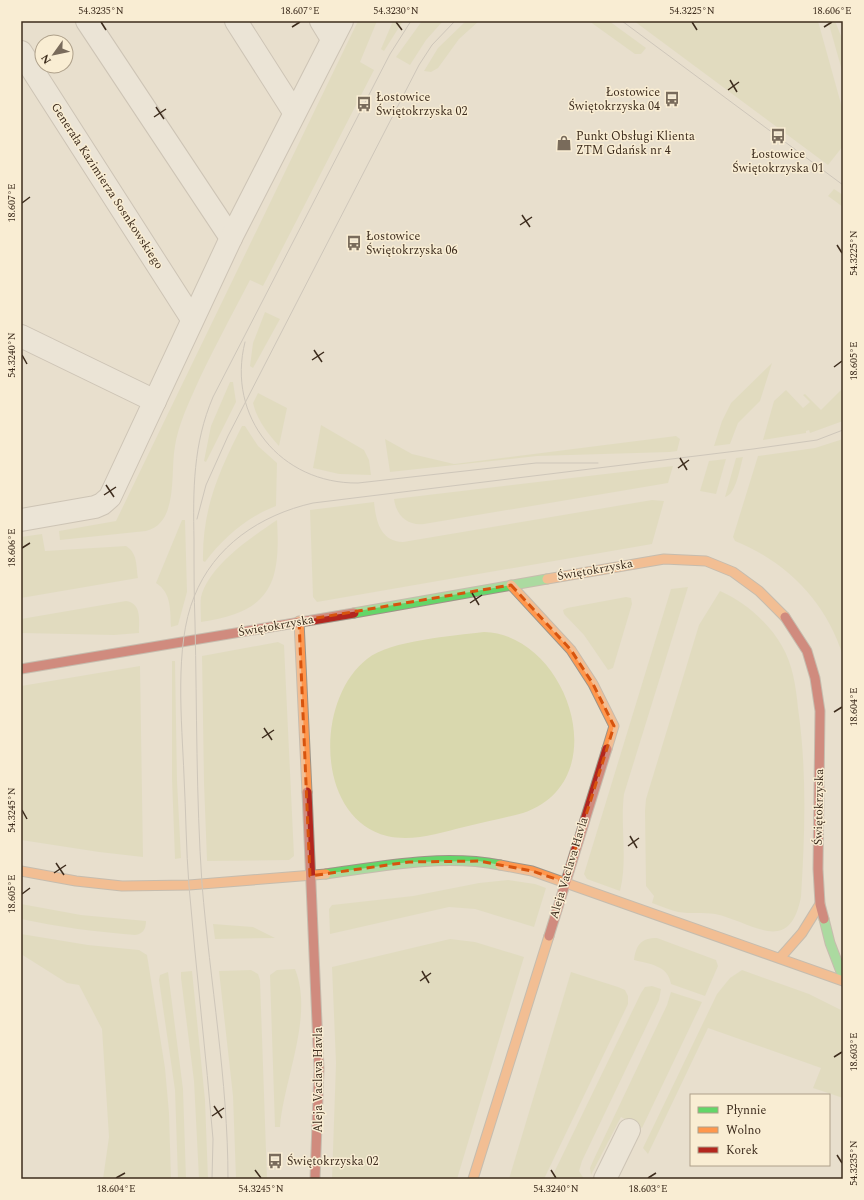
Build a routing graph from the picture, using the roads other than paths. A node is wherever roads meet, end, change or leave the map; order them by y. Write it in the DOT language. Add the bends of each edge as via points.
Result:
graph roads {
  1 [pos="87,21"];
  2 [pos="236,21"];
  3 [pos="321,21"];
  4 [pos="337,30"];
  5 [pos="21,52"];
  6 [pos="294,112"];
  7 [pos="230,238"];
  8 [pos="192,319"];
  9 [pos="21,336"];
  10 [pos="155,401"];
  11 [pos="21,520"];
  12 [pos="511,585"];
  13 [pos="299,621"];
  14 [pos="21,668"];
  15 [pos="21,871"];
  16 [pos="310,876"];
  17 [pos="565,882"];
  18 [pos="820,904"];
  19 [pos="780,958"];
  20 [pos="843,977"];
  21 [pos="843,981"];
  22 [pos="629,1130"];
  23 [pos="315,1179"];
  24 [pos="473,1179"];
  25 [pos="605,1179"];
  1 -- 7 [label="street"];
  2 -- 6 [label="street"];
  3 -- 4 [label="street"];
  4 -- 6 [label="street"];
  5 -- 8 [label="street, Generała Kazimierza Sosnkowskiego"];
  6 -- 7 [label="street"];
  7 -- 8 [label="street"];
  8 -- 10 [label="street"];
  9 -- 10 [label="street"];
  10 -- 11 [label="street" via="110,497 95,507"];
  12 -- 13 [label="main road, Świętokrzyska"];
  12 -- 17 [label="main road, Aleja Vaclava Havla" via="571,650 593,684 614,726"];
  12 -- 18 [label="main road, Świętokrzyska" via="664,559 706,561 733,572 753,586 784,616 806,651 815,678 820,711"];
  13 -- 14 [label="main road, Świętokrzyska"];
  13 -- 16 [label="main road, Aleja Vaclava Havla"];
  15 -- 16 [label="main road" via="122,886 189,885"];
  16 -- 17 [label="main road" via="409,862 479,861 532,871"];
  16 -- 23 [label="main road, Aleja Vaclava Havla" via="319,1069"];
  17 -- 19 [label="main road"];
  17 -- 24 [label="main road, Aleja Vaclava Havla"];
  18 -- 19 [label="main road" via="802,933"];
  18 -- 20 [label="main road, Świętokrzyska" via="830,943"];
  19 -- 21 [label="main road"];
  22 -- 25 [label="street"];
}
